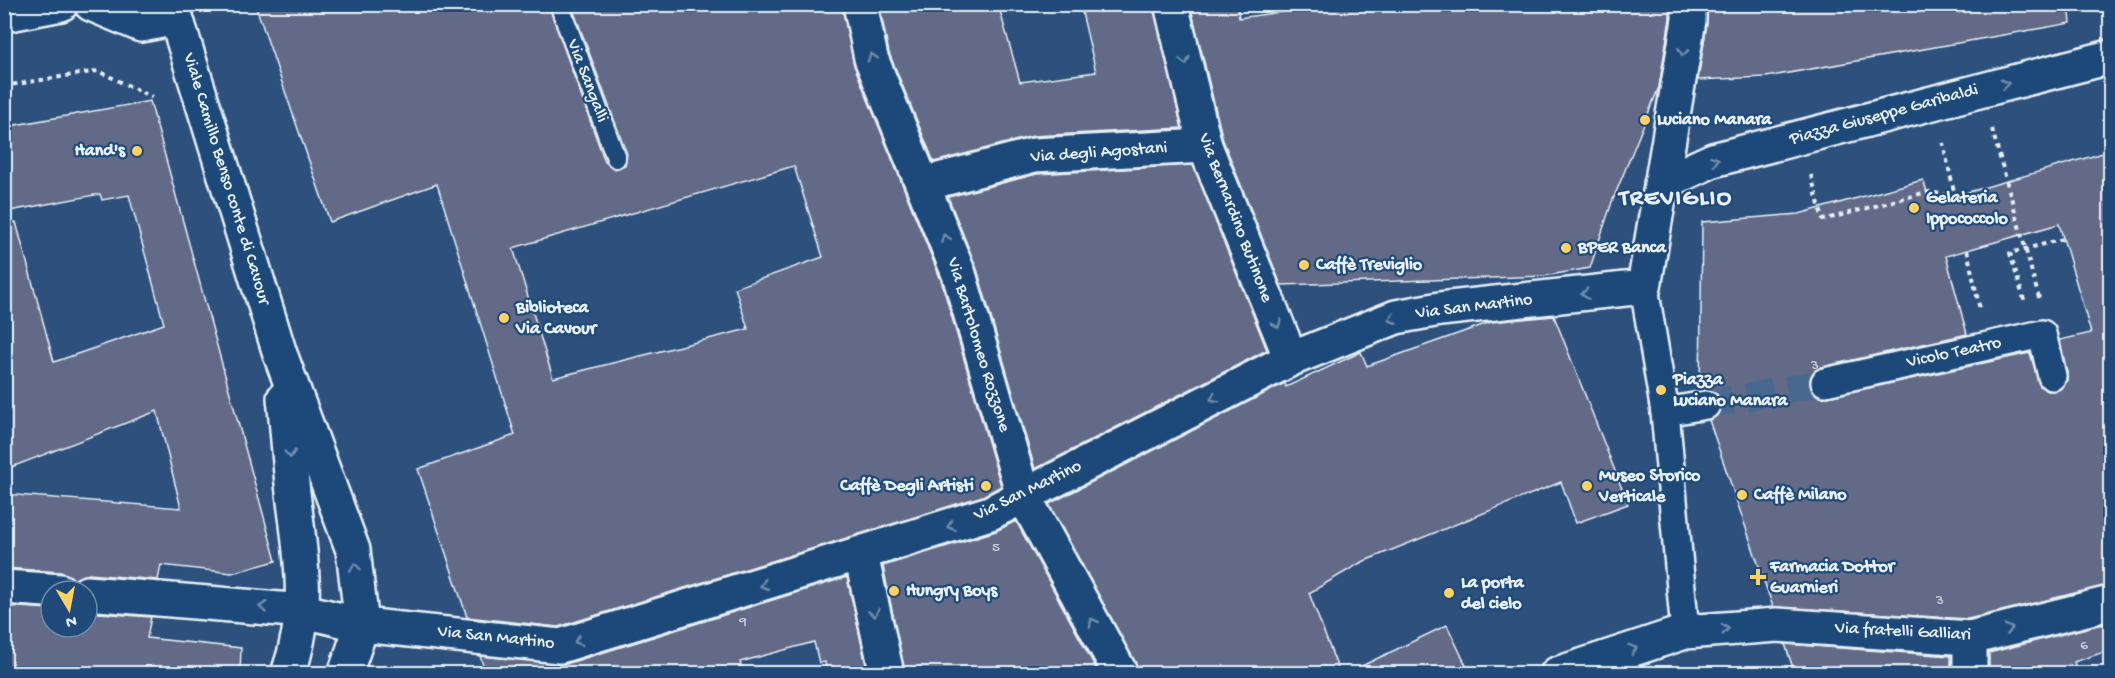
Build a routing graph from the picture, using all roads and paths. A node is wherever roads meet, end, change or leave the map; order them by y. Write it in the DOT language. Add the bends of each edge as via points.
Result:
graph roads {
  1 [pos="91,4"];
  2 [pos="559,4"];
  3 [pos="860,4"];
  4 [pos="1171,4"];
  5 [pos="1689,4"];
  6 [pos="49,6"];
  7 [pos="174,11"];
  8 [pos="4,15"];
  9 [pos="2110,57"];
  10 [pos="4,86"];
  11 [pos="1982,89"];
  12 [pos="152,97"];
  13 [pos="1934,101"];
  14 [pos="1205,146"];
  15 [pos="616,158"];
  16 [pos="924,184"];
  17 [pos="1661,184"];
  18 [pos="1818,209"];
  19 [pos="2063,239"];
  20 [pos="1967,250"];
  21 [pos="1644,287"];
  22 [pos="2025,303"];
  23 [pos="2042,309"];
  24 [pos="1988,346"];
  25 [pos="280,354"];
  26 [pos="1291,359"];
  27 [pos="2052,376"];
  28 [pos="1825,382"];
  29 [pos="1706,405"];
  30 [pos="1665,412"];
  31 [pos="1023,495"];
  32 [pos="861,555"];
  33 [pos="4,587"];
  34 [pos="39,590"];
  35 [pos="99,594"];
  36 [pos="2110,603"];
  37 [pos="304,611"];
  38 [pos="362,625"];
  39 [pos="1686,632"];
  40 [pos="1970,638"];
  41 [pos="288,674"];
  42 [pos="345,674"];
  43 [pos="887,674"];
  44 [pos="1121,674"];
  45 [pos="1557,674"];
  46 [pos="1970,674"];
  1 -- 7 [label="street" via="141,25"];
  2 -- 15 [label="lane, Via Sangalli"];
  16 -- 3 [label="street, Via Bartolomeo Rozzone, one-way" via="871,58"];
  4 -- 14 [label="street, Via Bernardino Butinone, one-way"];
  5 -- 17 [label="street, one-way"];
  6 -- 8 [label="street"];
  7 -- 25 [label="street, Viale Camillo Benso conte di Cavour"];
  11 -- 9 [label="street, Piazza Giuseppe Garibaldi, one-way"];
  10 -- 12 [label="path" via="98,71"];
  11 -- 13 [label="street, Piazza Giuseppe Garibaldi"];
  11 -- 23 [label="path"];
  17 -- 13 [label="street, Piazza Giuseppe Garibaldi, one-way" via="1713,160"];
  13 -- 18 [label="path" via="1955,196 1927,192 1823,220"];
  14 -- 16 [label="street, Via degli Agostani" via="1035,155"];
  14 -- 26 [label="street, Via Bernardino Butinone, one-way"];
  31 -- 16 [label="street, Via Bartolomeo Rozzone, one-way" via="959,274"];
  17 -- 21 [label="street"];
  19 -- 22 [label="path" via="2010,253"];
  20 -- 24 [label="path"];
  21 -- 26 [label="street, Via San Martino, one-way" via="1396,317"];
  21 -- 30 [label="street"];
  24 -- 27 [label="street, Vicolo Teatro" via="2042,334"];
  24 -- 28 [label="street, Vicolo Teatro"];
  25 -- 37 [label="street, Viale Camillo Benso conte di Cavour, one-way" via="303,556"];
  38 -- 25 [label="street, Viale Camillo Benso conte di Cavour, one-way" via="353,550"];
  26 -- 31 [label="street, Via San Martino, one-way"];
  29 -- 30 [label="street"];
  30 -- 39 [label="street"];
  31 -- 32 [label="street, Via San Martino, one-way" via="990,513"];
  44 -- 31 [label="street, Via Bartolomeo Rozzone, one-way"];
  32 -- 38 [label="street, Via San Martino, one-way" via="560,646"];
  32 -- 43 [label="street, one-way"];
  33 -- 34 [label="street"];
  37 -- 35 [label="street, Via San Martino, one-way"];
  40 -- 36 [label="street, Via fratelli Galliari, one-way"];
  37 -- 38 [label="street, Via San Martino"];
  37 -- 41 [label="street, Viale Camillo Benso conte di Cavour"];
  38 -- 42 [label="street"];
  39 -- 40 [label="street, Via fratelli Galliari, one-way" via="1764,625"];
  45 -- 39 [label="street, one-way"];
  40 -- 46 [label="street"];
}
